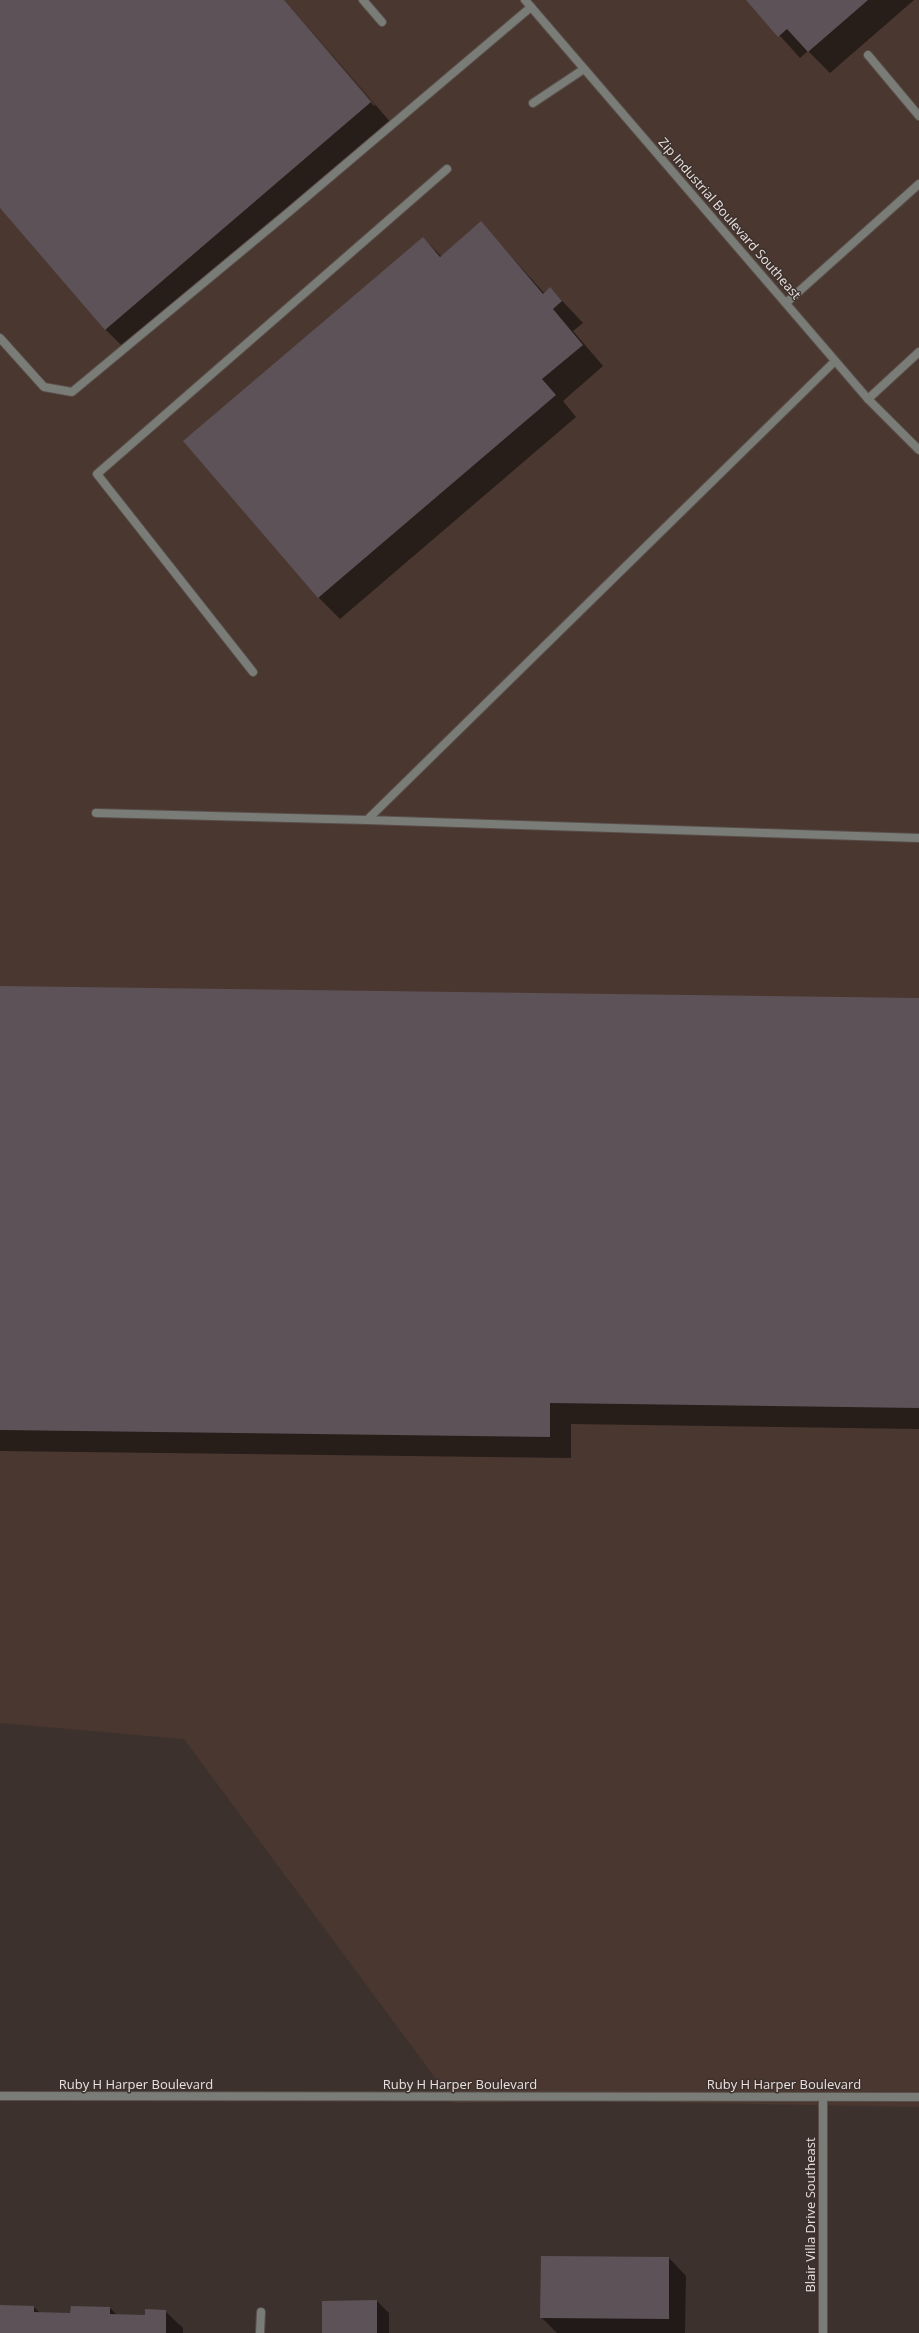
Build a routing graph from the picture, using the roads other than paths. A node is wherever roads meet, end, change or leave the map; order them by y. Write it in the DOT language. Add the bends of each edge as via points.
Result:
graph roads {
  1 [pos="362,0"];
  2 [pos="525,0"];
  3 [pos="531,7"];
  4 [pos="382,22"];
  5 [pos="868,55"];
  6 [pos="584,69"];
  7 [pos="533,103"];
  8 [pos="919,116"];
  9 [pos="447,169"];
  10 [pos="919,184"];
  11 [pos="786,303"];
  12 [pos="0,338"];
  13 [pos="919,352"];
  14 [pos="835,361"];
  15 [pos="868,399"];
  16 [pos="919,450"];
  17 [pos="253,672"];
  18 [pos="96,814"];
  19 [pos="367,820"];
  20 [pos="919,838"];
  21 [pos="0,2096"];
  22 [pos="823,2097"];
  23 [pos="919,2097"];
  24 [pos="261,2312"];
  25 [pos="260,2333"];
  26 [pos="823,2333"];
  1 -- 4 [label="street"];
  2 -- 3 [label="street, Zip Industrial Boulevard Southeast"];
  3 -- 6 [label="street, Zip Industrial Boulevard Southeast"];
  3 -- 12 [label="street" via="72,392 44,387"];
  5 -- 8 [label="street"];
  6 -- 7 [label="street"];
  6 -- 11 [label="street, Zip Industrial Boulevard Southeast"];
  9 -- 17 [label="street" via="97,474"];
  10 -- 11 [label="street"];
  11 -- 14 [label="street, Zip Industrial Boulevard Southeast"];
  13 -- 15 [label="street"];
  14 -- 15 [label="street, Zip Industrial Boulevard Southeast"];
  14 -- 19 [label="street"];
  15 -- 16 [label="street, Zip Industrial Boulevard Southeast"];
  18 -- 19 [label="street"];
  19 -- 20 [label="street"];
  21 -- 22 [label="street, Ruby H Harper Boulevard"];
  22 -- 23 [label="street, Ruby H Harper Boulevard"];
  22 -- 26 [label="street, Blair Villa Drive Southeast"];
  24 -- 25 [label="street"];
}
